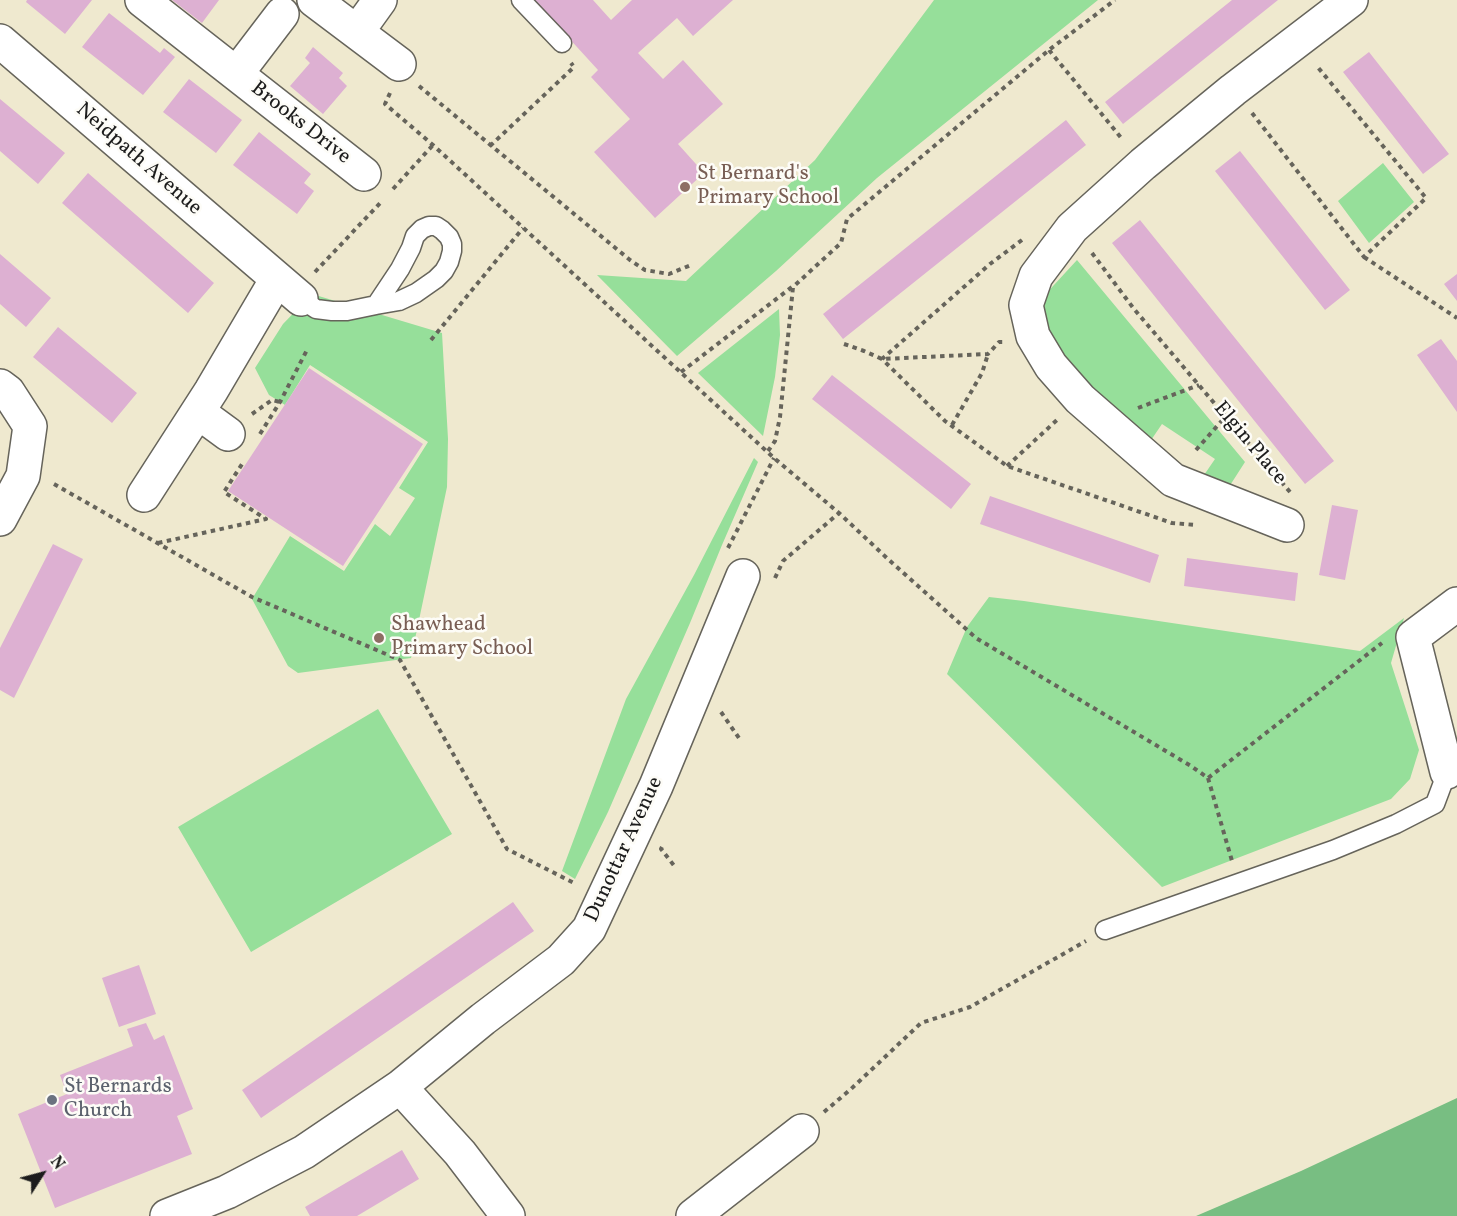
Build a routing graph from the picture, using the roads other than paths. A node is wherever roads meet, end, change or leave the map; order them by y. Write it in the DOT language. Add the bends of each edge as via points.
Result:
graph roads {
  1 [pos="142,0"];
  2 [pos="314,0"];
  3 [pos="380,0"];
  4 [pos="521,0"];
  5 [pos="1351,0"];
  6 [pos="282,15"];
  7 [pos="357,32"];
  8 [pos="0,41"];
  9 [pos="562,43"];
  10 [pos="237,73"];
  11 [pos="407,73"];
  12 [pos="364,174"];
  13 [pos="289,289"];
  14 [pos="376,305"];
  15 [pos="0,386"];
  16 [pos="198,412"];
  17 [pos="244,443"];
  18 [pos="144,495"];
  19 [pos="0,519"];
  20 [pos="1287,525"];
  21 [pos="743,576"];
  22 [pos="1454,618"];
  23 [pos="1447,772"];
  24 [pos="1105,930"];
  25 [pos="400,1087"];
  26 [pos="802,1131"];
  27 [pos="167,1216"];
  28 [pos="508,1216"];
  29 [pos="693,1216"];
  1 -- 10 [label="street, Brooks Drive"];
  2 -- 7 [label="street"];
  3 -- 7 [label="street"];
  4 -- 9 [label="lane"];
  5 -- 20 [label="street, Elgin Place" via="1233,90 1072,228 1036,276 1026,305 1033,336 1051,366 1080,399 1173,480"];
  6 -- 10 [label="street, Brooks Drive"];
  7 -- 11 [label="street"];
  8 -- 13 [label="street, Neidpath Avenue"];
  10 -- 12 [label="street, Brooks Drive"];
  13 -- 14 [label="lane" via="316,309 347,311"];
  13 -- 16 [label="street"];
  14 -- 14 [label="lane" via="422,228 436,226 442,230 452,244 444,271 416,293"];
  15 -- 19 [label="street" via="30,426 22,477"];
  16 -- 17 [label="street"];
  16 -- 18 [label="street"];
  21 -- 25 [label="street, Dunottar Avenue" via="656,786 589,929 561,960"];
  22 -- 23 [label="street" via="1413,638"];
  23 -- 24 [label="lane" via="1435,804 1396,824"];
  25 -- 27 [label="street, Dunottar Avenue" via="304,1152 227,1192"];
  25 -- 28 [label="street" via="460,1153"];
  26 -- 29 [label="street"];
}
